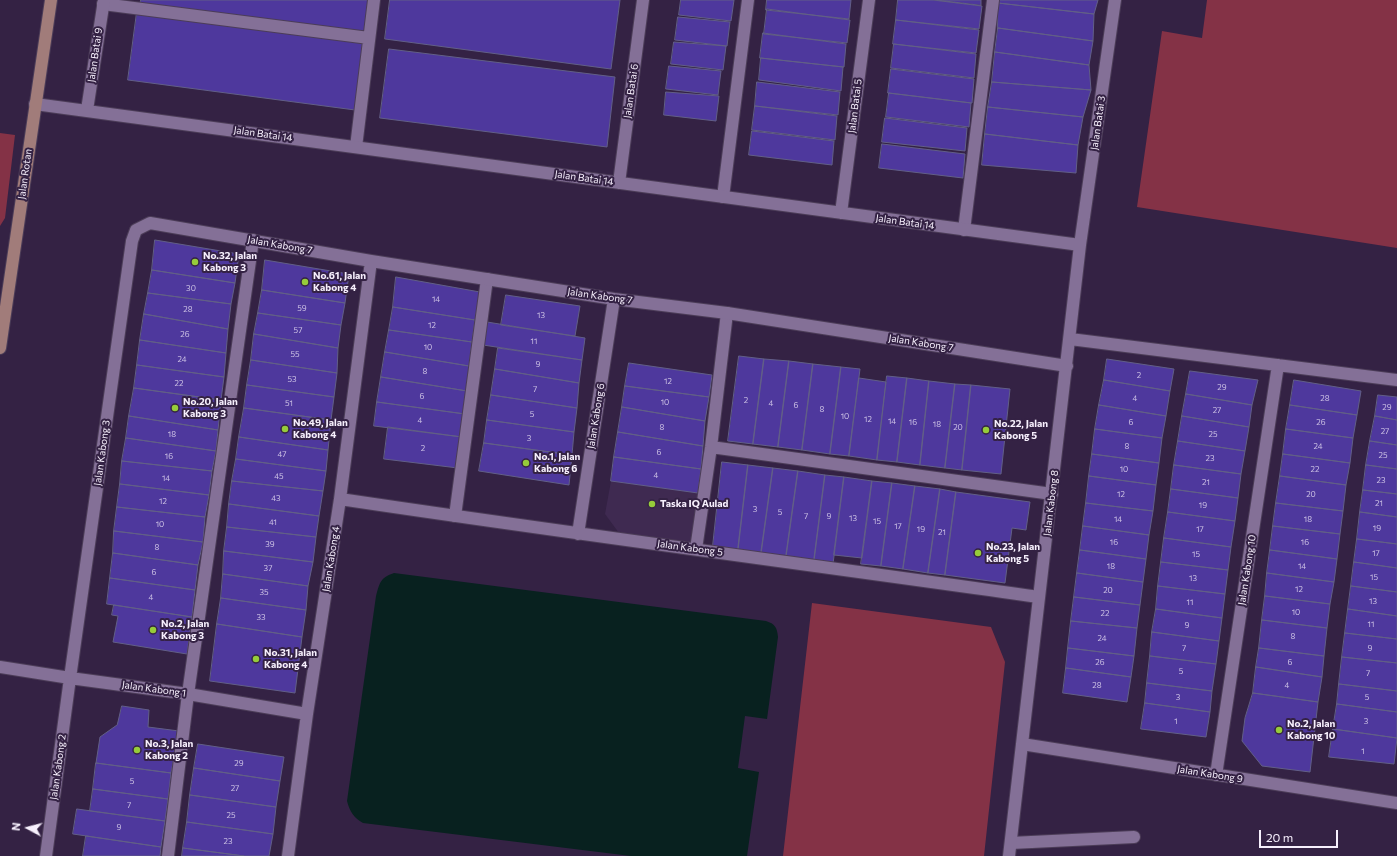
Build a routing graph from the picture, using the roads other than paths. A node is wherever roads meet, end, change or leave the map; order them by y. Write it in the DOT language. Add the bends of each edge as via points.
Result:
graph roads {
  1 [pos="51,0"];
  2 [pos="374,0"];
  3 [pos="643,0"];
  4 [pos="748,0"];
  5 [pos="869,0"];
  6 [pos="993,0"];
  7 [pos="1115,0"];
  8 [pos="103,2"];
  9 [pos="369,38"];
  10 [pos="36,104"];
  11 [pos="87,110"];
  12 [pos="356,147"];
  13 [pos="619,183"];
  14 [pos="722,197"];
  15 [pos="841,213"];
  16 [pos="136,230"];
  17 [pos="964,230"];
  18 [pos="253,240"];
  19 [pos="1080,245"];
  20 [pos="371,261"];
  21 [pos="488,279"];
  22 [pos="614,299"];
  23 [pos="727,313"];
  24 [pos="1070,339"];
  25 [pos="0,348"];
  26 [pos="1278,365"];
  27 [pos="1066,366"];
  28 [pos="1397,380"];
  29 [pos="711,447"];
  30 [pos="1052,494"];
  31 [pos="340,499"];
  32 [pos="455,516"];
  33 [pos="578,534"];
  34 [pos="696,549"];
  35 [pos="1040,597"];
  36 [pos="0,667"];
  37 [pos="70,678"];
  38 [pos="188,694"];
  39 [pos="307,714"];
  40 [pos="1022,744"];
  41 [pos="1216,775"];
  42 [pos="1397,803"];
  43 [pos="1134,838"];
  44 [pos="1011,843"];
  45 [pos="46,856"];
  46 [pos="168,856"];
  47 [pos="288,856"];
  48 [pos="1009,856"];
  1 -- 10 [label="street, Jalan Rotan"];
  2 -- 9 [label="street"];
  3 -- 13 [label="street, Jalan Batai 6"];
  4 -- 14 [label="street"];
  5 -- 15 [label="street, Jalan Batai 5"];
  6 -- 17 [label="street"];
  7 -- 19 [label="street, Jalan Batai 3"];
  8 -- 9 [label="street"];
  8 -- 11 [label="street, Jalan Batai 9"];
  9 -- 12 [label="street"];
  10 -- 11 [label="street, Jalan Batai 14"];
  10 -- 25 [label="street, Jalan Rotan"];
  11 -- 12 [label="street, Jalan Batai 14"];
  12 -- 13 [label="street, Jalan Batai 14"];
  13 -- 14 [label="street, Jalan Batai 14"];
  14 -- 15 [label="street, Jalan Batai 14"];
  15 -- 17 [label="street, Jalan Batai 14"];
  16 -- 18 [label="street, Jalan Kabong 7" via="150,223"];
  16 -- 37 [label="street, Jalan Kabong 3" via="132,241"];
  17 -- 19 [label="street, Jalan Batai 14"];
  18 -- 20 [label="street, Jalan Kabong 7"];
  18 -- 38 [label="street"];
  19 -- 24 [label="street, Jalan Kabong 8"];
  20 -- 21 [label="street, Jalan Kabong 7"];
  20 -- 31 [label="street, Jalan Kabong 4"];
  21 -- 22 [label="street, Jalan Kabong 7"];
  21 -- 32 [label="street"];
  22 -- 23 [label="street, Jalan Kabong 7"];
  22 -- 33 [label="street, Jalan Kabong 6"];
  23 -- 27 [label="street, Jalan Kabong 7"];
  23 -- 29 [label="street"];
  24 -- 26 [label="street"];
  24 -- 27 [label="street, Jalan Kabong 8"];
  26 -- 28 [label="street"];
  26 -- 41 [label="street, Jalan Kabong 10"];
  27 -- 30 [label="street, Jalan Kabong 8"];
  29 -- 30 [label="street"];
  29 -- 34 [label="street"];
  30 -- 35 [label="street, Jalan Kabong 8"];
  31 -- 32 [label="street, Jalan Kabong 5"];
  31 -- 39 [label="street, Jalan Kabong 4"];
  32 -- 33 [label="street, Jalan Kabong 5"];
  33 -- 34 [label="street, Jalan Kabong 5"];
  34 -- 35 [label="street, Jalan Kabong 5"];
  35 -- 40 [label="street, Jalan Kabong 8"];
  36 -- 37 [label="street, Jalan Kabong 1"];
  37 -- 38 [label="street, Jalan Kabong 1"];
  37 -- 45 [label="street, Jalan Kabong 2"];
  38 -- 39 [label="street, Jalan Kabong 1"];
  38 -- 46 [label="street"];
  39 -- 47 [label="street, Jalan Kabong 4"];
  40 -- 41 [label="street, Jalan Kabong 9"];
  40 -- 44 [label="street, Jalan Kabong 8"];
  41 -- 42 [label="street, Jalan Kabong 9"];
  43 -- 44 [label="street"];
  44 -- 48 [label="street, Jalan Kabong 8"];
}
